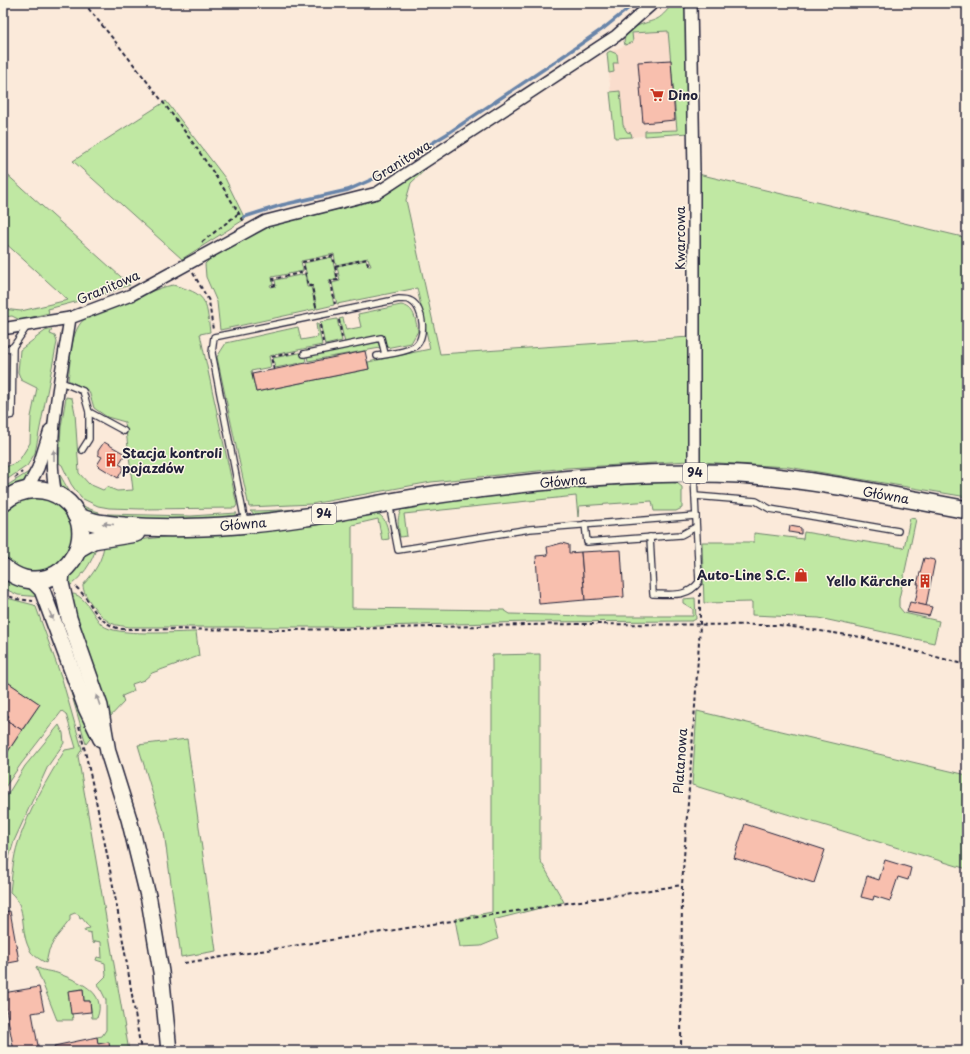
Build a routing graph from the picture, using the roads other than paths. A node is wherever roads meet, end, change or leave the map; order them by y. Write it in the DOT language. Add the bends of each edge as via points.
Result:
graph roads {
  1 [pos="653,3"];
  2 [pos="691,3"];
  3 [pos="70,318"];
  4 [pos="30,323"];
  5 [pos="6,329"];
  6 [pos="13,347"];
  7 [pos="3,350"];
  8 [pos="304,354"];
  9 [pos="384,354"];
  10 [pos="377,356"];
  11 [pos="61,382"];
  12 [pos="89,412"];
  13 [pos="55,416"];
  14 [pos="3,417"];
  15 [pos="124,430"];
  16 [pos="82,450"];
  17 [pos="694,474"];
  18 [pos="27,489"];
  19 [pos="56,494"];
  20 [pos="695,496"];
  21 [pos="389,501"];
  22 [pos="3,502"];
  23 [pos="967,510"];
  24 [pos="76,515"];
  25 [pos="696,516"];
  26 [pos="585,524"];
  27 [pos="245,525"];
  28 [pos="696,527"];
  29 [pos="160,529"];
  30 [pos="898,531"];
  31 [pos="650,537"];
  32 [pos="79,548"];
  33 [pos="5,572"];
  34 [pos="62,572"];
  35 [pos="33,581"];
  36 [pos="108,752"];
  37 [pos="169,1051"];
  1 -- 3 [label="street, Granitowa" via="616,36 377,193 246,224 198,260 131,295"];
  2 -- 17 [label="street, Kwarcowa"];
  3 -- 4 [label="street, Granitowa"];
  3 -- 11 [label="street, Granitowa"];
  4 -- 5 [label="street, Granitowa"];
  4 -- 6 [label="lane"];
  6 -- 7 [label="lane"];
  6 -- 14 [label="lane" via="12,415"];
  8 -- 9 [label="lane" via="381,338"];
  9 -- 10 [label="lane"];
  9 -- 27 [label="lane" via="413,348 420,341 423,331 418,306 411,300 399,299 214,337 212,353"];
  11 -- 12 [label="lane" via="83,391"];
  11 -- 13 [label="street, Granitowa"];
  12 -- 15 [label="lane"];
  12 -- 16 [label="lane" via="89,439"];
  13 -- 18 [label="street, Granitowa" via="38,468"];
  19 -- 13 [label="street, Granitowa, one-way"];
  17 -- 20 [label="lane"];
  17 -- 21 [label="main road, Główna / 94" via="603,477 459,491"];
  17 -- 23 [label="main road, Główna / 94" via="741,474 786,479"];
  18 -- 19 [label="main road, 94"];
  18 -- 22 [label="main road"];
  19 -- 24 [label="main road, 94"];
  20 -- 25 [label="lane"];
  20 -- 30 [label="lane" via="756,501 770,509"];
  21 -- 26 [label="lane" via="398,550 530,529"];
  21 -- 27 [label="main road, Główna / 94" via="301,518"];
  29 -- 24 [label="main road, Główna / 94, one-way" via="93,523"];
  24 -- 32 [label="main road, 94" via="81,531"];
  25 -- 26 [label="lane"];
  25 -- 28 [label="lane"];
  26 -- 31 [label="lane" via="587,542"];
  27 -- 29 [label="main road, Główna / 94"];
  28 -- 31 [label="lane" via="681,535"];
  28 -- 31 [label="lane" via="699,582 692,591 683,594 652,594"];
  29 -- 32 [label="main road, Główna / 94" via="93,540"];
  32 -- 34 [label="main road, 94"];
  33 -- 35 [label="main road"];
  34 -- 35 [label="main road"];
  36 -- 34 [label="main road, one-way" via="100,706 69,618 61,583"];
  35 -- 36 [label="main road, one-way" via="42,590 86,708"];
  36 -- 37 [label="main road" via="129,819 149,900 161,972"];
}
